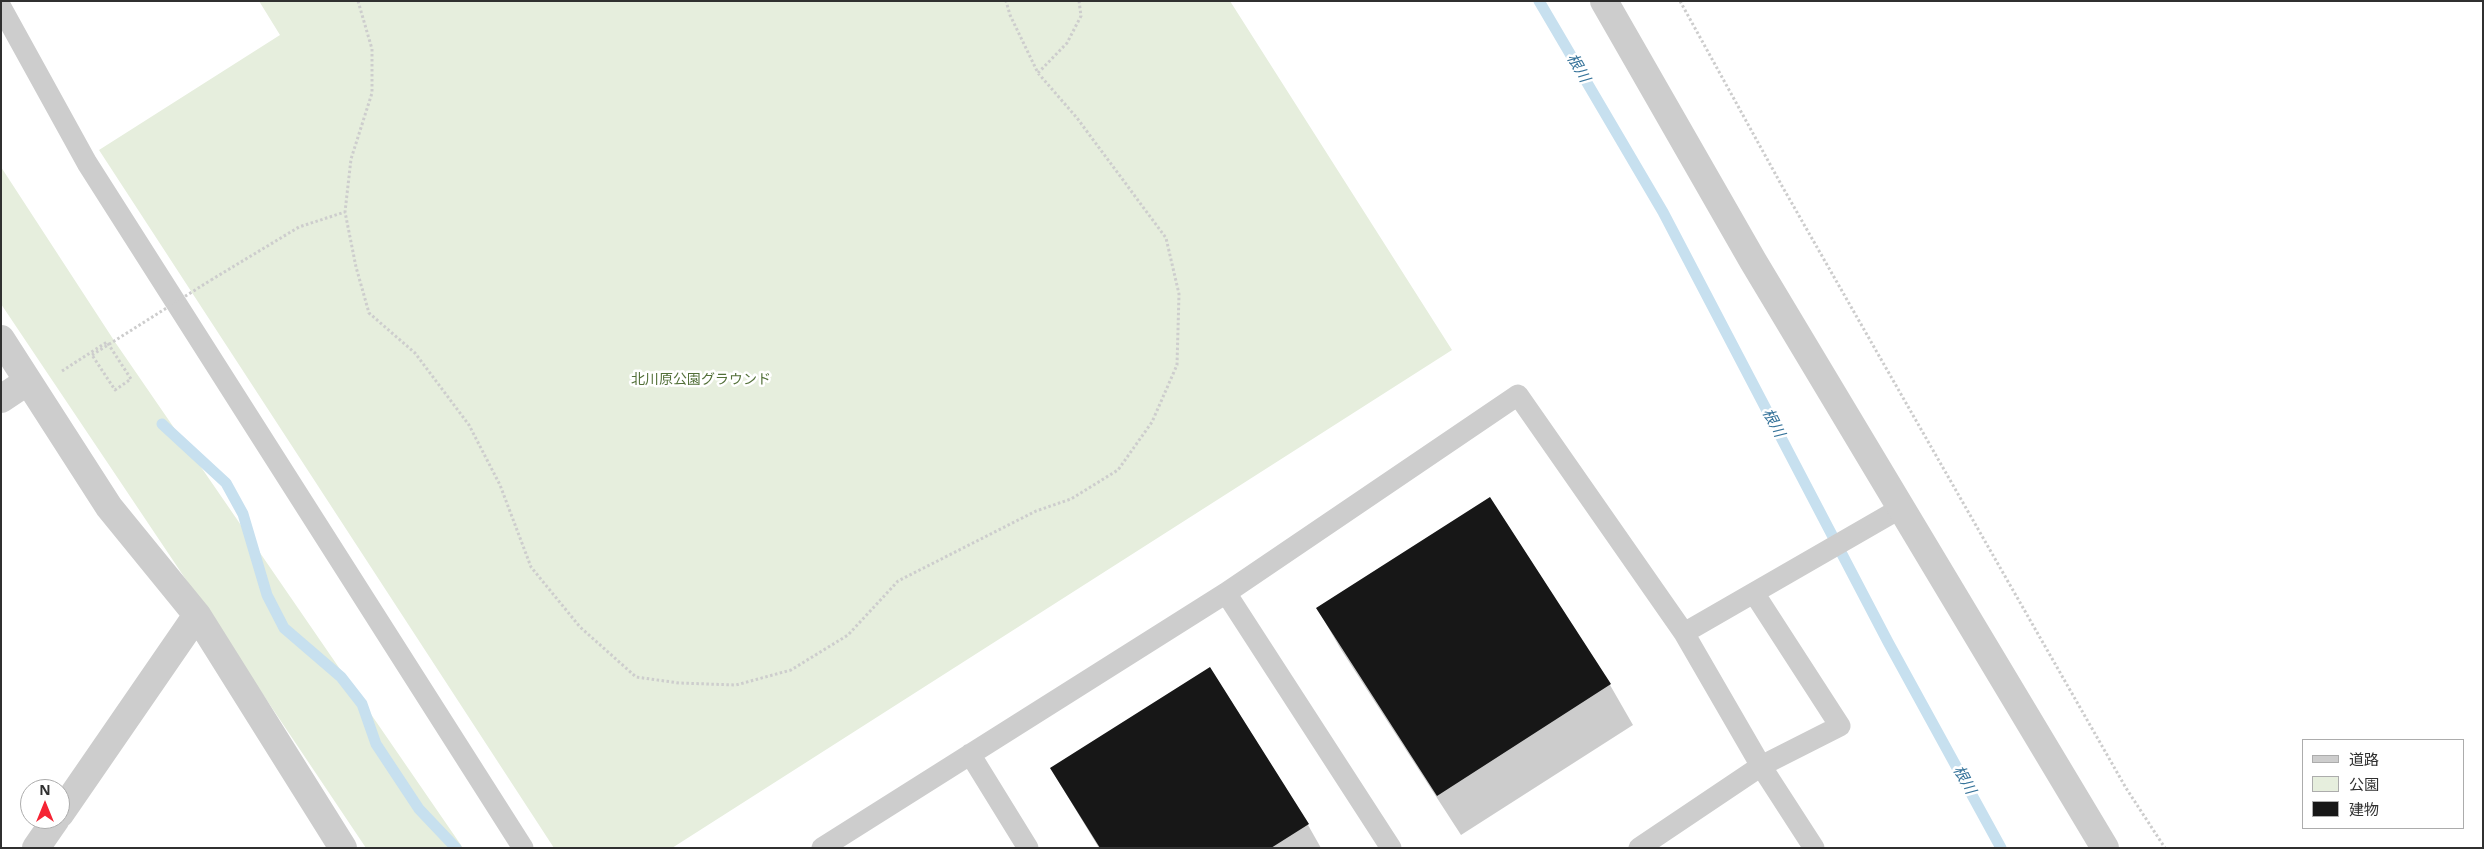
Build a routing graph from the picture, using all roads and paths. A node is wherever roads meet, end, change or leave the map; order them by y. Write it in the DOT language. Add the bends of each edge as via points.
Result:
graph roads {
  1 [pos="358,1"];
  2 [pos="1006,1"];
  3 [pos="1079,1"];
  4 [pos="1604,1"];
  5 [pos="1680,1"];
  6 [pos="1,7"];
  7 [pos="1038,73"];
  8 [pos="345,212"];
  9 [pos="1,339"];
  10 [pos="59,373"];
  11 [pos="28,381"];
  12 [pos="1,399"];
  13 [pos="1901,508"];
  14 [pos="1226,592"];
  15 [pos="1754,592"];
  16 [pos="197,615"];
  17 [pos="1684,633"];
  18 [pos="970,754"];
  19 [pos="1762,766"];
  20 [pos="70,799"];
  21 [pos="49,829"];
  22 [pos="36,848"];
  23 [pos="344,848"];
  24 [pos="523,848"];
  25 [pos="822,848"];
  26 [pos="1028,848"];
  27 [pos="1391,848"];
  28 [pos="1639,848"];
  29 [pos="1814,848"];
  30 [pos="2105,848"];
  31 [pos="2165,848"];
  1 -- 8 [label="path" via="372,49 372,93 351,159"];
  2 -- 7 [label="path"];
  3 -- 7 [label="path" via="1082,16 1067,43"];
  4 -- 13 [label="street" via="1753,261"];
  5 -- 31 [label="path" via="2126,788"];
  6 -- 24 [label="lane" via="87,163"];
  7 -- 8 [label="path" via="1077,118 1166,238 1178,294 1178,365 1152,422 1118,470 1071,499 1036,511 898,581 848,635 791,670 736,685 636,677 580,627 531,567 500,485 470,425 415,353 369,313"];
  8 -- 10 [label="path, bridge" via="299,227 211,280 92,355 115,390 131,379 107,342"];
  9 -- 11 [label="street"];
  11 -- 12 [label="street"];
  11 -- 16 [label="street" via="109,506"];
  13 -- 15 [label="lane"];
  13 -- 30 [label="street"];
  14 -- 17 [label="lane" via="1518,395"];
  14 -- 18 [label="lane"];
  14 -- 27 [label="lane"];
  15 -- 17 [label="lane"];
  15 -- 19 [label="lane" via="1840,726"];
  16 -- 20 [label="street"];
  16 -- 23 [label="street"];
  17 -- 19 [label="lane"];
  18 -- 25 [label="lane"];
  18 -- 26 [label="lane"];
  19 -- 28 [label="lane"];
  19 -- 29 [label="lane"];
  21 -- 22 [label="street"];
}
